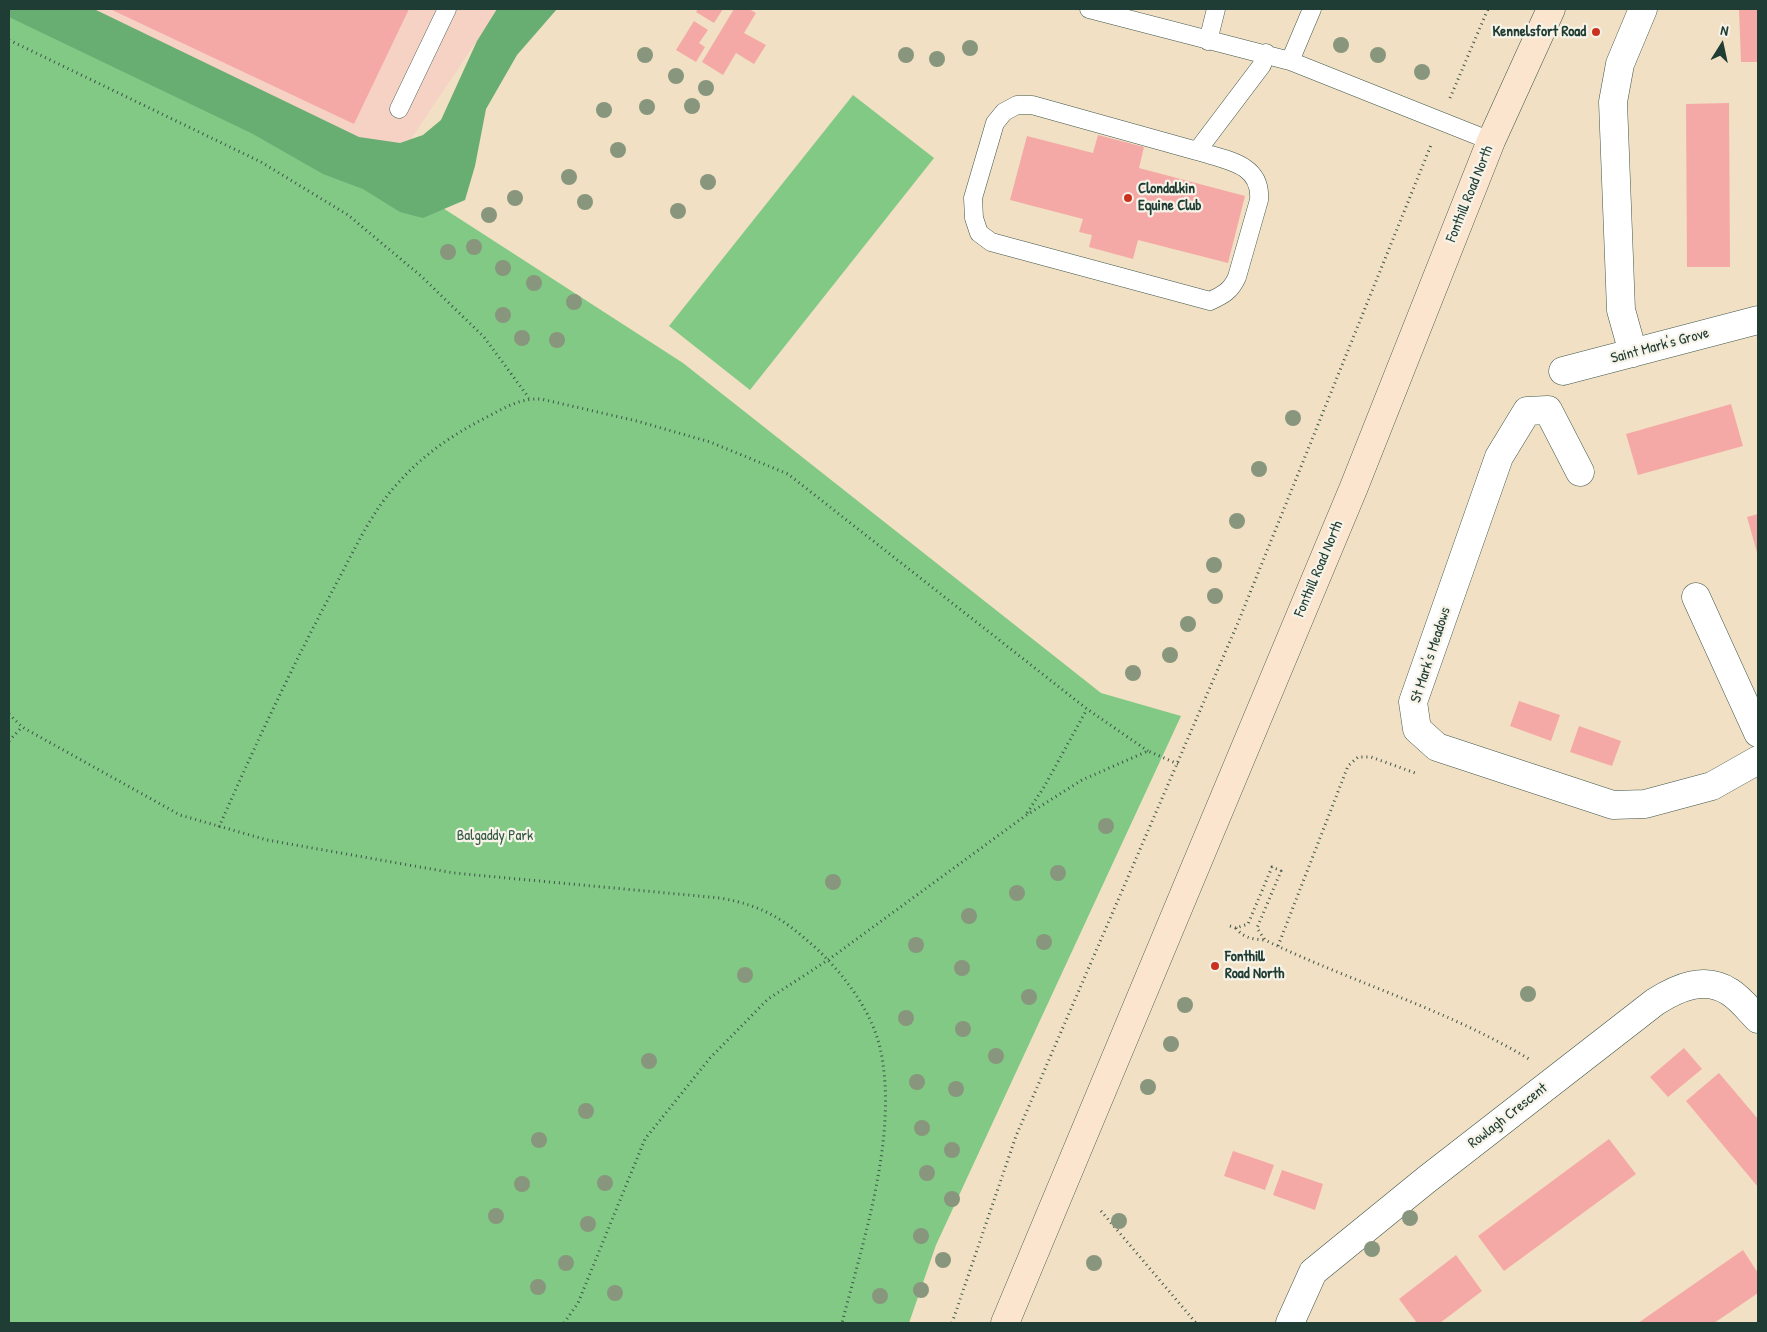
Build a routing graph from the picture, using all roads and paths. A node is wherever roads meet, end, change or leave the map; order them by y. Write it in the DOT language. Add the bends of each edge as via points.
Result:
graph roads {
  1 [pos="447,9"];
  2 [pos="1089,9"];
  3 [pos="1216,9"];
  4 [pos="1312,9"];
  5 [pos="1488,9"];
  6 [pos="1551,9"];
  7 [pos="1643,9"];
  8 [pos="9,40"];
  9 [pos="1208,41"];
  10 [pos="1266,53"];
  11 [pos="1290,61"];
  12 [pos="399,109"];
  13 [pos="1441,120"];
  14 [pos="1491,141"];
  15 [pos="1197,151"];
  16 [pos="1758,320"];
  17 [pos="1633,353"];
  18 [pos="1563,372"];
  19 [pos="529,398"];
  20 [pos="1580,472"];
  21 [pos="1696,598"];
  22 [pos="1087,710"];
  23 [pos="9,714"];
  24 [pos="22,727"];
  25 [pos="1758,733"];
  26 [pos="9,741"];
  27 [pos="1437,747"];
  28 [pos="1148,751"];
  29 [pos="1758,760"];
  30 [pos="1178,764"];
  31 [pos="1025,816"];
  32 [pos="219,827"];
  33 [pos="1230,926"];
  34 [pos="1236,928"];
  35 [pos="1265,940"];
  36 [pos="1278,946"];
  37 [pos="828,960"];
  38 [pos="1758,1019"];
  39 [pos="1529,1060"];
  40 [pos="1100,1211"];
  41 [pos="564,1323"];
  42 [pos="842,1323"];
  43 [pos="952,1323"];
  44 [pos="1005,1323"];
  45 [pos="1196,1323"];
  46 [pos="1290,1323"];
  1 -- 12 [label="lane"];
  2 -- 9 [label="lane"];
  3 -- 9 [label="lane"];
  4 -- 11 [label="lane"];
  5 -- 13 [label="path"];
  6 -- 14 [label="main road, Fonthill Road North"];
  7 -- 17 [label="street" via="1620,64 1613,102 1621,310"];
  8 -- 19 [label="path" via="261,162 348,215 421,276 484,337"];
  9 -- 10 [label="lane"];
  10 -- 11 [label="lane"];
  10 -- 15 [label="lane" via="1262,65"];
  11 -- 13 [label="lane"];
  13 -- 14 [label="lane"];
  13 -- 30 [label="path"];
  14 -- 44 [label="main road, Fonthill Road North" via="1350,496"];
  15 -- 15 [label="lane" via="1244,167 1256,178 1260,190 1233,288 1210,301 991,242 979,234 973,198 995,123 1004,112 1017,105 1032,105"];
  16 -- 17 [label="street, Saint Mark's Grove"];
  17 -- 18 [label="street, Saint Mark's Grove"];
  19 -- 22 [label="path" via="541,398 710,442 788,474"];
  19 -- 32 [label="path" via="456,434 422,458 396,484 365,530 305,643"];
  20 -- 27 [label="street, St Mark's Meadows" via="1548,410 1527,411 1499,457 1413,702 1417,729"];
  21 -- 25 [label="street"];
  22 -- 28 [label="path"];
  22 -- 31 [label="path"];
  23 -- 24 [label="path"];
  24 -- 26 [label="path"];
  24 -- 32 [label="path" via="180,815"];
  27 -- 29 [label="street, St Mark's Meadows" via="1613,805 1645,804 1712,786"];
  27 -- 36 [label="path" via="1427,777 1372,757 1358,757 1348,766"];
  28 -- 30 [label="path"];
  28 -- 31 [label="path" via="1082,780"];
  30 -- 43 [label="path" via="1016,1136"];
  31 -- 37 [label="path"];
  32 -- 37 [label="path" via="267,840 454,873 748,903 795,929"];
  33 -- 34 [label="path"];
  34 -- 35 [label="path" via="1240,934"];
  34 -- 35 [label="path" via="1248,924 1272,866 1277,868 1281,870 1257,928"];
  35 -- 36 [label="path"];
  36 -- 39 [label="path" via="1402,998 1504,1045"];
  37 -- 41 [label="path" via="768,999 710,1058 645,1139 578,1303"];
  37 -- 42 [label="path" via="864,1006 881,1051 885,1100 880,1166"];
  38 -- 46 [label="street, Rowlagh Crescent" via="1730,992 1710,985 1691,984 1655,1002 1433,1174 1313,1272"];
  40 -- 45 [label="path"];
}
